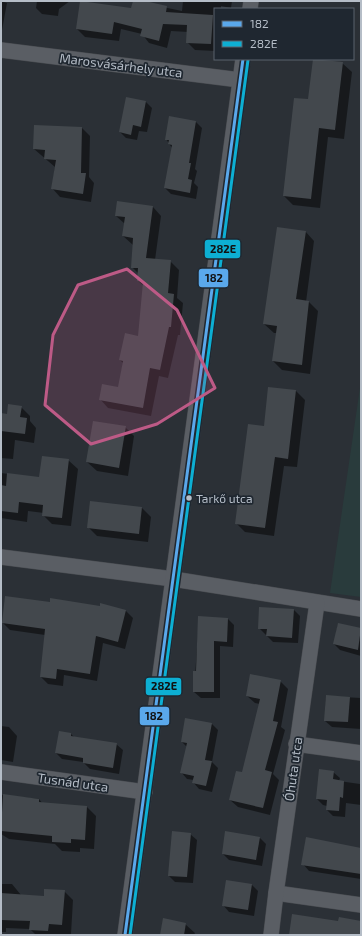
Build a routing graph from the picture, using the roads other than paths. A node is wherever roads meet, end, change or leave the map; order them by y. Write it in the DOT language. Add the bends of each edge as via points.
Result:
graph roads {
  1 [pos="1,50"];
  2 [pos="243,60"];
  3 [pos="240,80"];
  4 [pos="1,557"];
  5 [pos="173,579"];
  6 [pos="317,603"];
  7 [pos="361,609"];
  8 [pos="296,744"];
  9 [pos="361,753"];
  10 [pos="1,772"];
  11 [pos="145,792"];
  12 [pos="276,893"];
  13 [pos="361,905"];
  14 [pos="125,935"];
  15 [pos="271,935"];
  1 -- 3 [label="street, Marosvásárhely utca"];
  2 -- 3 [label="street"];
  3 -- 5 [label="street"];
  4 -- 5 [label="street"];
  5 -- 6 [label="street"];
  5 -- 11 [label="street"];
  6 -- 7 [label="street"];
  6 -- 8 [label="street, Óhuta utca"];
  8 -- 9 [label="street"];
  8 -- 12 [label="street, Óhuta utca"];
  10 -- 11 [label="street, Tusnád utca"];
  11 -- 14 [label="street"];
  12 -- 13 [label="street"];
  12 -- 15 [label="street, Óhuta utca"];
}
